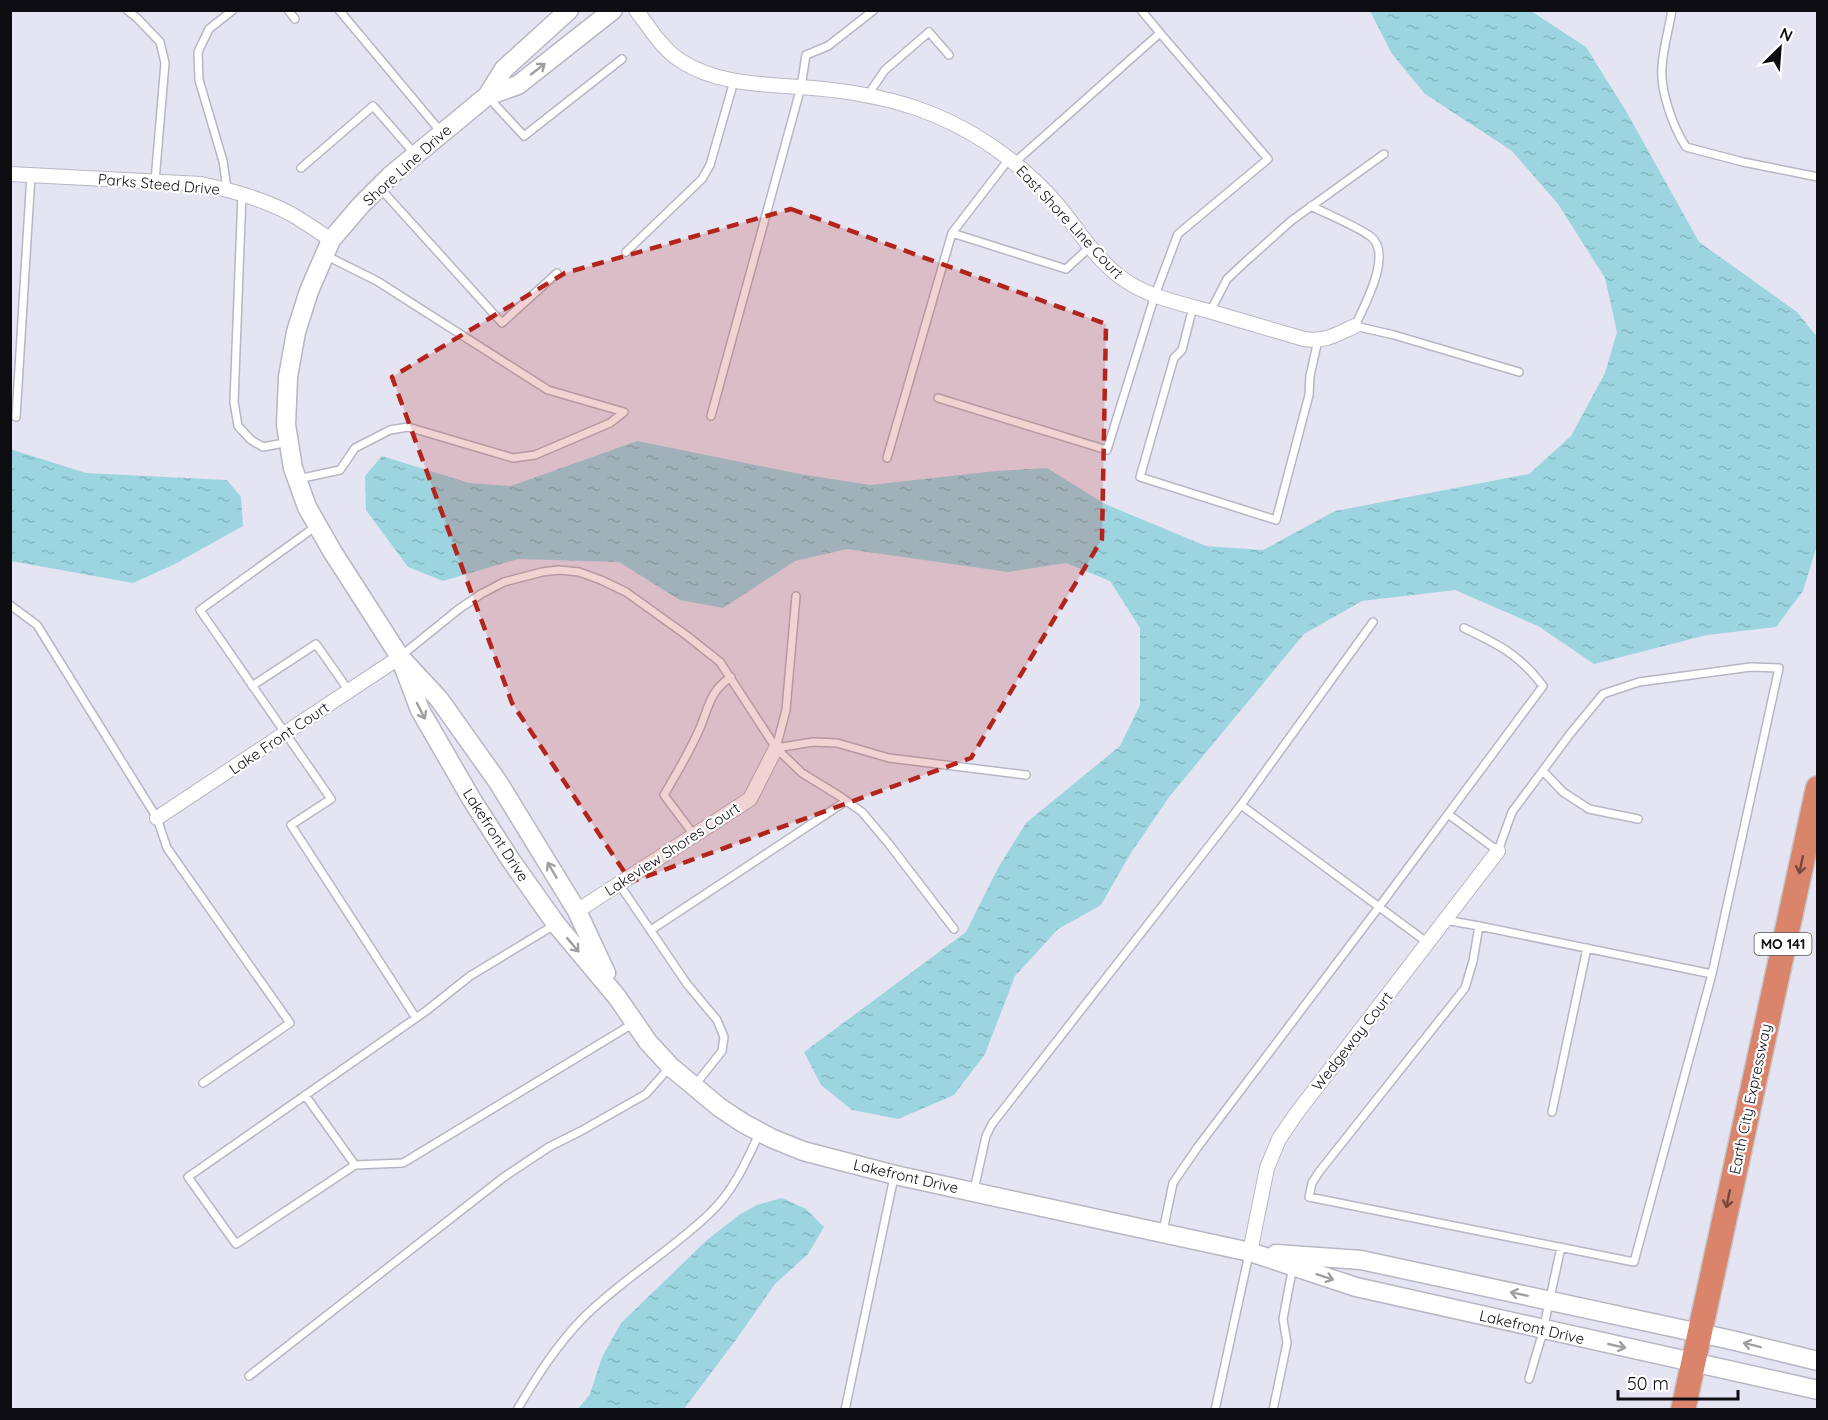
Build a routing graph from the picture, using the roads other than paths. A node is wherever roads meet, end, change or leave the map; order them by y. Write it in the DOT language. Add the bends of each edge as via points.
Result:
graph roads {
  1 [pos="127,10"];
  2 [pos="232,10"];
  3 [pos="288,10"];
  4 [pos="339,10"];
  5 [pos="569,10"];
  6 [pos="613,10"];
  7 [pos="636,10"];
  8 [pos="874,10"];
  9 [pos="1141,10"];
  10 [pos="1672,10"];
  11 [pos="295,19"];
  12 [pos="1160,33"];
  13 [pos="949,55"];
  14 [pos="622,59"];
  15 [pos="734,81"];
  16 [pos="801,87"];
  17 [pos="487,96"];
  18 [pos="867,96"];
  19 [pos="442,133"];
  20 [pos="1384,154"];
  21 [pos="415,155"];
  22 [pos="1012,161"];
  23 [pos="301,168"];
  24 [pos="10,174"];
  25 [pos="31,175"];
  26 [pos="1818,177"];
  27 [pos="155,182"];
  28 [pos="379,187"];
  29 [pos="227,189"];
  30 [pos="242,194"];
  31 [pos="1311,206"];
  32 [pos="952,233"];
  33 [pos="1091,246"];
  34 [pos="328,248"];
  35 [pos="626,252"];
  36 [pos="557,273"];
  37 [pos="1155,295"];
  38 [pos="1192,307"];
  39 [pos="1210,312"];
  40 [pos="1355,326"];
  41 [pos="1318,340"];
  42 [pos="1519,372"];
  43 [pos="938,398"];
  44 [pos="711,416"];
  45 [pos="16,417"];
  46 [pos="289,442"];
  47 [pos="887,458"];
  48 [pos="297,479"];
  49 [pos="318,525"];
  50 [pos="796,596"];
  51 [pos="10,605"];
  52 [pos="1373,622"];
  53 [pos="1464,628"];
  54 [pos="400,657"];
  55 [pos="731,677"];
  56 [pos="252,686"];
  57 [pos="349,691"];
  58 [pos="285,733"];
  59 [pos="776,748"];
  60 [pos="1543,771"];
  61 [pos="1026,775"];
  62 [pos="1818,788"];
  63 [pos="846,801"];
  64 [pos="1241,805"];
  65 [pos="1448,814"];
  66 [pos="157,818"];
  67 [pos="1638,819"];
  68 [pos="693,835"];
  69 [pos="1498,851"];
  70 [pos="620,884"];
  71 [pos="1379,907"];
  72 [pos="577,911"];
  73 [pos="1445,920"];
  74 [pos="556,924"];
  75 [pos="1479,926"];
  76 [pos="954,928"];
  77 [pos="651,930"];
  78 [pos="1428,943"];
  79 [pos="1587,948"];
  80 [pos="1712,974"];
  81 [pos="617,997"];
  82 [pos="416,1018"];
  83 [pos="635,1023"];
  84 [pos="671,1067"];
  85 [pos="203,1083"];
  86 [pos="694,1087"];
  87 [pos="305,1095"];
  88 [pos="1552,1112"];
  89 [pos="760,1132"];
  90 [pos="355,1165"];
  91 [pos="895,1175"];
  92 [pos="974,1192"];
  93 [pos="1162,1233"];
  94 [pos="1561,1247"];
  95 [pos="1250,1252"];
  96 [pos="1293,1266"];
  97 [pos="1549,1301"];
  98 [pos="1542,1329"];
  99 [pos="1699,1333"];
  100 [pos="1818,1361"];
  101 [pos="1693,1363"];
  102 [pos="249,1376"];
  103 [pos="1528,1379"];
  104 [pos="1818,1390"];
  105 [pos="516,1410"];
  106 [pos="845,1410"];
  107 [pos="1215,1410"];
  108 [pos="1273,1410"];
  109 [pos="1683,1410"];
  1 -- 27 [label="lane" via="160,42 165,63"];
  2 -- 29 [label="lane" via="208,29 198,52 200,80"];
  3 -- 11 [label="lane"];
  4 -- 19 [label="lane"];
  5 -- 17 [label="street" via="504,69"];
  17 -- 6 [label="street, one-way" via="518,86"];
  7 -- 15 [label="street, East Shore Line Court" via="679,60 702,72"];
  8 -- 16 [label="lane" via="828,46 806,55"];
  9 -- 12 [label="lane"];
  10 -- 26 [label="lane" via="1662,67 1663,87 1677,133 1686,147"];
  12 -- 22 [label="lane"];
  12 -- 37 [label="lane" via="1268,159 1178,234"];
  13 -- 18 [label="lane" via="929,32 885,70"];
  14 -- 17 [label="lane" via="524,136"];
  15 -- 16 [label="street, East Shore Line Court"];
  15 -- 35 [label="lane" via="710,165 702,179"];
  16 -- 18 [label="street, East Shore Line Court"];
  16 -- 44 [label="lane"];
  17 -- 19 [label="street, Shore Line Drive"];
  18 -- 22 [label="street, East Shore Line Court" via="941,118"];
  19 -- 21 [label="street, Shore Line Drive"];
  20 -- 31 [label="lane"];
  21 -- 23 [label="lane" via="372,106"];
  21 -- 28 [label="street, Shore Line Drive"];
  22 -- 32 [label="lane"];
  22 -- 33 [label="street, East Shore Line Court" via="1056,203"];
  24 -- 25 [label="street, Parks Steed Drive"];
  25 -- 27 [label="street, Parks Steed Drive"];
  25 -- 45 [label="lane"];
  27 -- 29 [label="street, Parks Steed Drive"];
  28 -- 34 [label="street, Shore Line Drive"];
  28 -- 36 [label="lane" via="502,323"];
  29 -- 30 [label="street, Parks Steed Drive"];
  30 -- 34 [label="street, Parks Steed Drive" via="290,214"];
  30 -- 46 [label="lane" via="234,402 238,426 250,440 264,447"];
  31 -- 39 [label="lane" via="1227,279"];
  31 -- 40 [label="lane" via="1372,237 1379,251 1377,276"];
  32 -- 33 [label="lane" via="1066,269"];
  32 -- 47 [label="lane"];
  33 -- 37 [label="street, East Shore Line Court" via="1117,275 1137,289"];
  34 -- 46 [label="street, Shore Line Drive" via="296,332 288,377"];
  34 -- 48 [label="lane" via="548,390 624,412 610,423 535,455 513,458 408,428 390,430 355,448 340,470"];
  37 -- 38 [label="street, East Shore Line Court"];
  37 -- 43 [label="lane" via="1107,450"];
  38 -- 39 [label="street, East Shore Line Court"];
  38 -- 41 [label="lane" via="1182,350 1174,358 1140,477 1276,520 1310,395"];
  39 -- 41 [label="street, East Shore Line Court"];
  40 -- 41 [label="street"];
  40 -- 42 [label="lane"];
  46 -- 48 [label="street, Lakefront Drive"];
  48 -- 49 [label="street, Lakefront Drive"];
  49 -- 54 [label="street, Lakefront Drive"];
  49 -- 56 [label="lane" via="200,610"];
  50 -- 59 [label="lane" via="786,710"];
  51 -- 66 [label="lane" via="37,625"];
  52 -- 64 [label="lane"];
  53 -- 65 [label="lane" via="1499,644 1530,669 1543,686"];
  54 -- 55 [label="lane" via="481,594 504,582 559,570 579,572 626,592 720,662"];
  54 -- 57 [label="street, Lake Front Court"];
  72 -- 54 [label="street, Lakefront Drive, one-way" via="498,782 439,699"];
  54 -- 74 [label="street, Lakefront Drive, one-way" via="420,710 443,750 510,859"];
  55 -- 59 [label="lane"];
  55 -- 68 [label="lane" via="720,684 707,704 700,728 664,795"];
  56 -- 57 [label="lane" via="316,644"];
  56 -- 58 [label="lane"];
  57 -- 58 [label="street, Lake Front Court"];
  58 -- 66 [label="street, Lake Front Court"];
  58 -- 82 [label="lane" via="331,799 291,825"];
  59 -- 61 [label="lane" via="837,743 889,758"];
  59 -- 63 [label="lane" via="802,773"];
  59 -- 68 [label="street, Lakeview Shores Court" via="750,799"];
  60 -- 67 [label="lane" via="1563,792 1589,809"];
  60 -- 69 [label="lane" via="1512,812"];
  60 -- 80 [label="lane" via="1603,693 1639,682 1751,667 1779,668"];
  62 -- 99 [label="highway, Earth City Expressway / MO 141, one-way"];
  63 -- 76 [label="lane" via="882,835"];
  63 -- 77 [label="lane"];
  64 -- 71 [label="lane"];
  64 -- 92 [label="lane" via="992,1124"];
  65 -- 69 [label="lane"];
  65 -- 71 [label="lane"];
  66 -- 85 [label="lane" via="167,848 290,1023"];
  68 -- 70 [label="street, Lakeview Shores Court"];
  69 -- 73 [label="street, Wedgeway Court"];
  70 -- 72 [label="street, Lakeview Shores Court"];
  70 -- 77 [label="lane"];
  71 -- 78 [label="lane"];
  71 -- 93 [label="lane" via="1173,1183"];
  72 -- 81 [label="street, Lakefront Drive"];
  73 -- 75 [label="lane"];
  73 -- 78 [label="street, Wedgeway Court"];
  74 -- 81 [label="street, Lakefront Drive, one-way"];
  74 -- 82 [label="lane" via="470,976"];
  75 -- 79 [label="lane"];
  75 -- 94 [label="lane" via="1465,988 1319,1172 1309,1197"];
  77 -- 86 [label="lane" via="717,1020 724,1037 722,1051"];
  78 -- 95 [label="street, Wedgeway Court" via="1279,1138 1267,1168"];
  79 -- 80 [label="lane"];
  79 -- 88 [label="lane"];
  80 -- 94 [label="lane" via="1634,1262"];
  81 -- 83 [label="street, Lakefront Drive"];
  82 -- 87 [label="lane"];
  83 -- 84 [label="street, Lakefront Drive"];
  83 -- 90 [label="lane" via="403,1163"];
  84 -- 86 [label="street, Lakefront Drive"];
  84 -- 102 [label="lane" via="646,1094 549,1147 504,1177"];
  86 -- 89 [label="street, Lakefront Drive"];
  87 -- 90 [label="lane"];
  87 -- 90 [label="lane" via="188,1177 236,1244"];
  89 -- 91 [label="street, Lakefront Drive" via="802,1151"];
  89 -- 105 [label="lane" via="740,1172 711,1213 584,1318 544,1364"];
  91 -- 92 [label="street, Lakefront Drive"];
  91 -- 106 [label="lane"];
  92 -- 93 [label="street, Lakefront Drive"];
  93 -- 95 [label="street, Lakefront Drive"];
  94 -- 97 [label="lane"];
  95 -- 96 [label="street, Lakefront Drive"];
  97 -- 95 [label="street, Lakefront Drive, one-way" via="1361,1260"];
  95 -- 107 [label="lane"];
  96 -- 98 [label="street, Lakefront Drive, one-way" via="1356,1287"];
  96 -- 108 [label="lane" via="1283,1319 1287,1343"];
  97 -- 98 [label="lane"];
  97 -- 99 [label="street, Lakefront Drive"];
  98 -- 101 [label="street, Lakefront Drive, one-way"];
  98 -- 103 [label="lane"];
  100 -- 99 [label="street, Lakefront Drive, one-way"];
  99 -- 101 [label="highway, Earth City Expressway / MO 141"];
  101 -- 104 [label="street, Lakefront Drive"];
  101 -- 109 [label="highway, Earth City Expressway / MO 141"];
}
